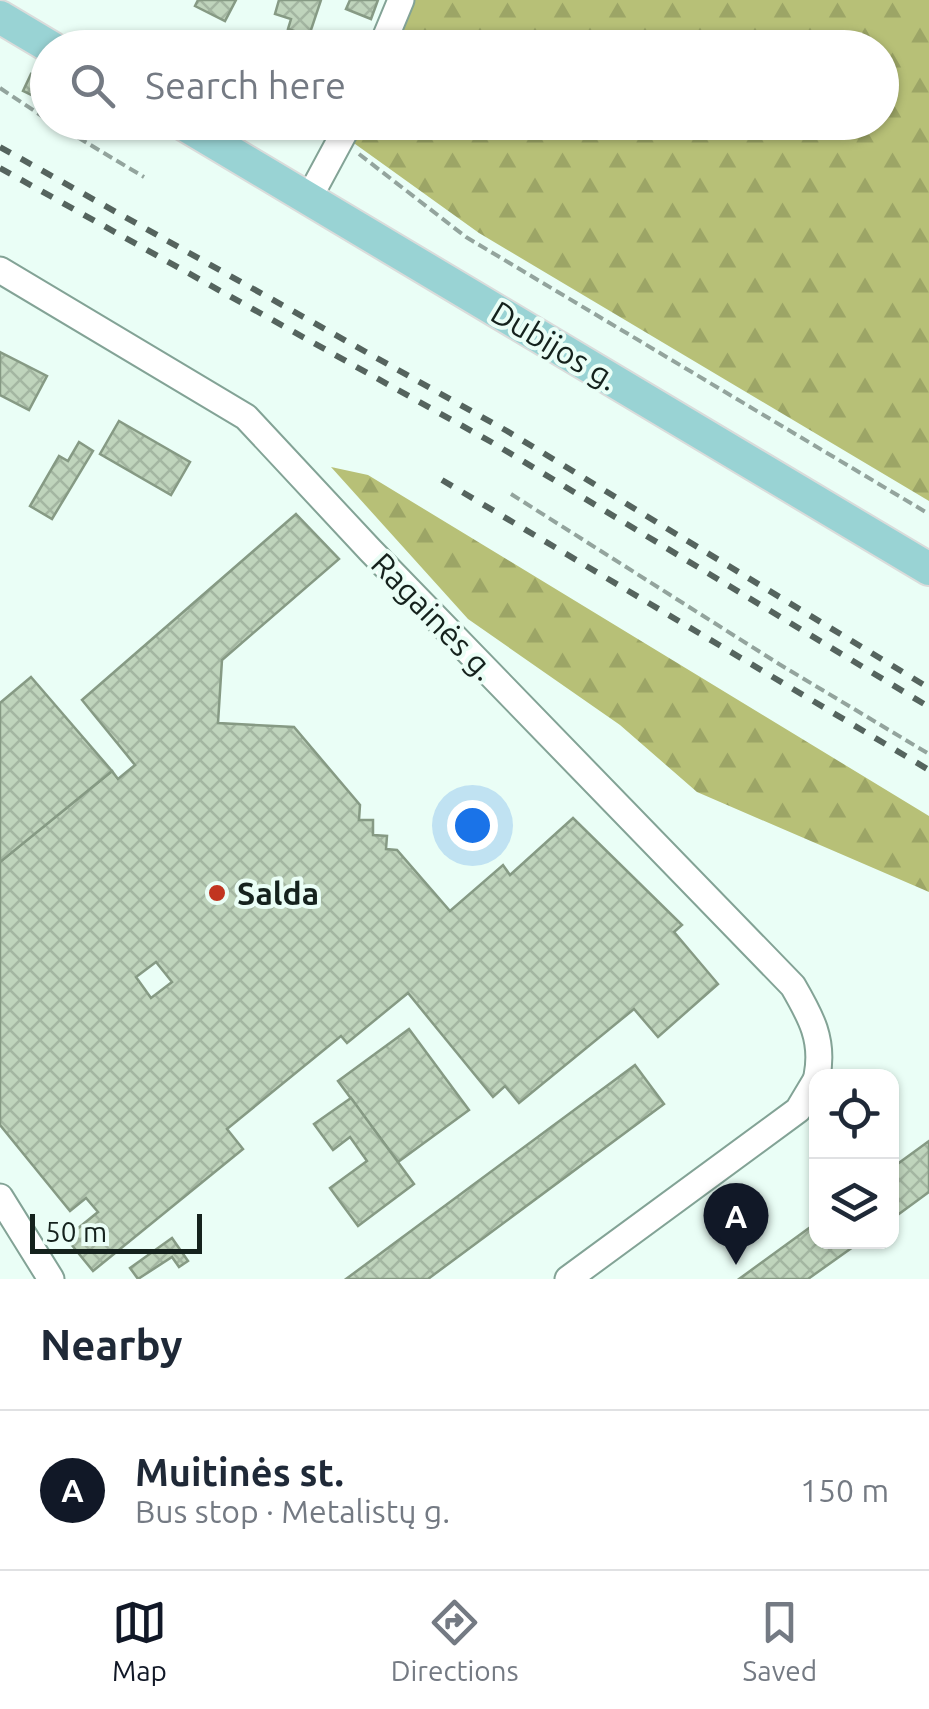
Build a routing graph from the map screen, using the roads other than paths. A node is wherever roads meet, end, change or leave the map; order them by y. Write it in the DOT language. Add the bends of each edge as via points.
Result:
graph roads {
  1 [pos="401,0"];
  2 [pos="0,17"];
  3 [pos="388,30"];
  4 [pos="30,35"];
  5 [pos="211,140"];
  6 [pos="342,140"];
  7 [pos="309,198"];
  8 [pos="0,270"];
  9 [pos="929,569"];
  10 [pos="818,1069"];
  11 [pos="809,1091"];
  12 [pos="0,1197"];
  13 [pos="50,1279"];
  14 [pos="568,1279"];
  1 -- 3 [label="street"];
  2 -- 4 [label="main road"];
  5 -- 7 [label="main road, Dubijos g."];
  6 -- 7 [label="street"];
  7 -- 9 [label="main road, Dubijos g."];
  8 -- 10 [label="street, Ragainės g." via="246,416 793,986 815,1023"];
  11 -- 14 [label="street" via="798,1110"];
  12 -- 13 [label="street"];
}
